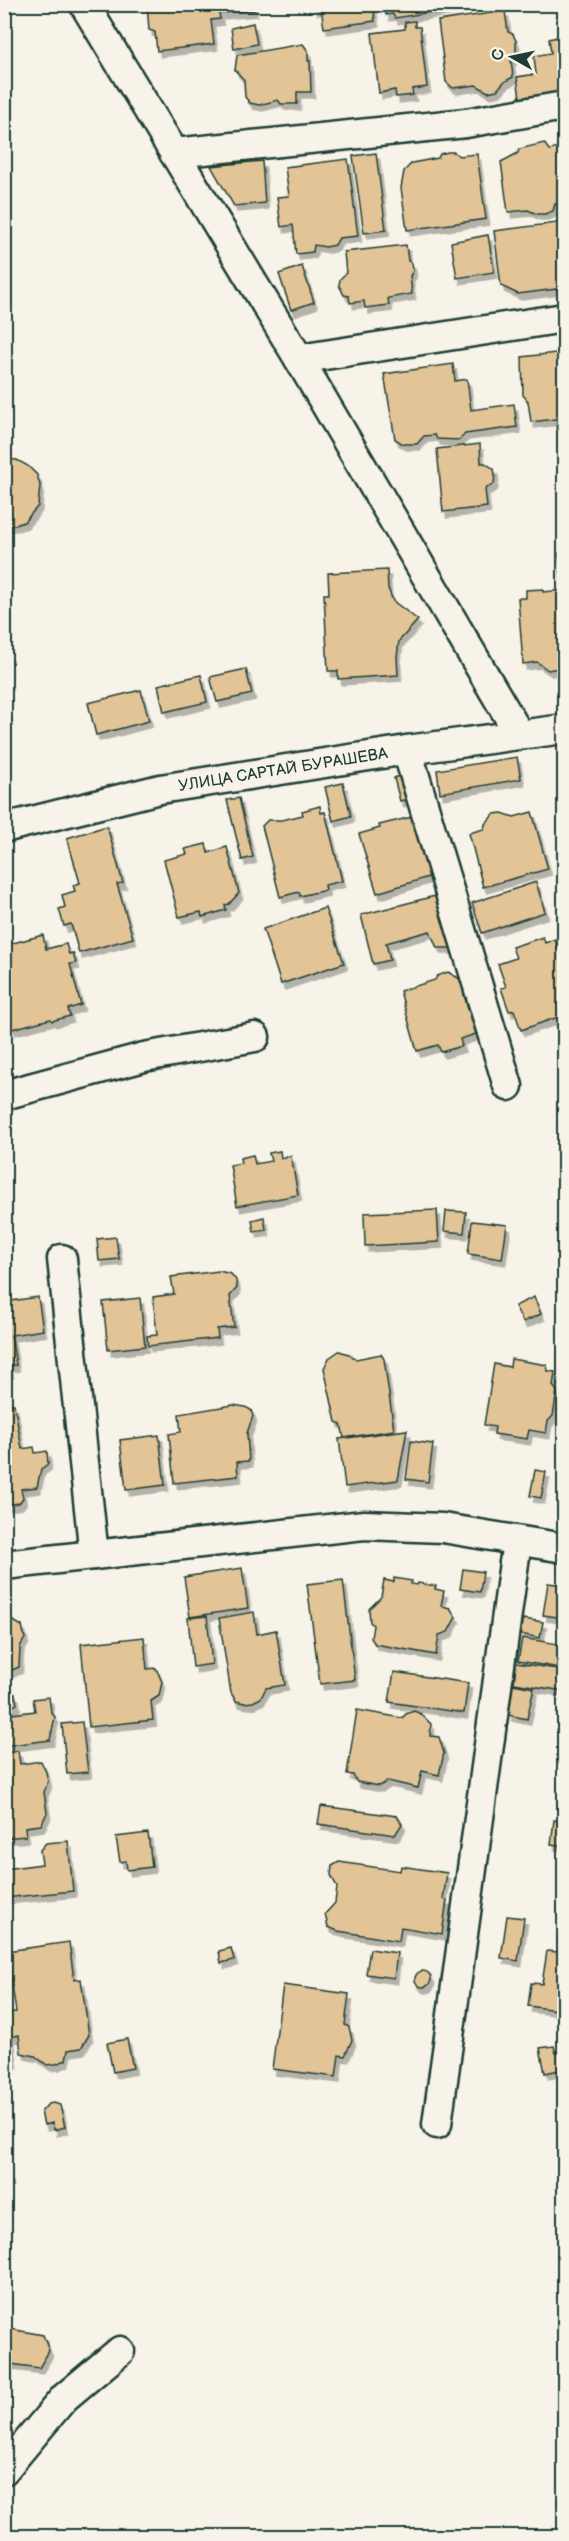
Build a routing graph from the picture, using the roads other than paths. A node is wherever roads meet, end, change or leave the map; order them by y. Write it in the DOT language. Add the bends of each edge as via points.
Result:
graph roads {
  1 [pos="84,4"];
  2 [pos="564,106"];
  3 [pos="174,153"];
  4 [pos="564,318"];
  5 [pos="299,359"];
  6 [pos="564,729"];
  7 [pos="519,734"];
  8 [pos="407,750"];
  9 [pos="4,828"];
  10 [pos="255,1037"];
  11 [pos="508,1086"];
  12 [pos="4,1095"];
  13 [pos="62,1259"];
  14 [pos="517,1541"];
  15 [pos="564,1548"];
  16 [pos="94,1555"];
  17 [pos="4,1565"];
  18 [pos="437,2124"];
  19 [pos="120,2351"];
  20 [pos="4,2470"];
  1 -- 3 [label="street"];
  2 -- 3 [label="street" via="466,123"];
  3 -- 5 [label="street"];
  4 -- 5 [label="street"];
  5 -- 7 [label="street"];
  6 -- 7 [label="street, УЛИЦА САРТАЙ БУРАШЕВА"];
  7 -- 8 [label="street, УЛИЦА САРТАЙ БУРАШЕВА"];
  8 -- 9 [label="street, УЛИЦА САРТАЙ БУРАШЕВА" via="160,789"];
  8 -- 11 [label="street"];
  10 -- 12 [label="street" via="144,1057"];
  13 -- 16 [label="street"];
  14 -- 15 [label="street"];
  14 -- 16 [label="street" via="443,1528 364,1525"];
  14 -- 18 [label="street"];
  16 -- 17 [label="street"];
  19 -- 20 [label="street" via="64,2398"];
}
